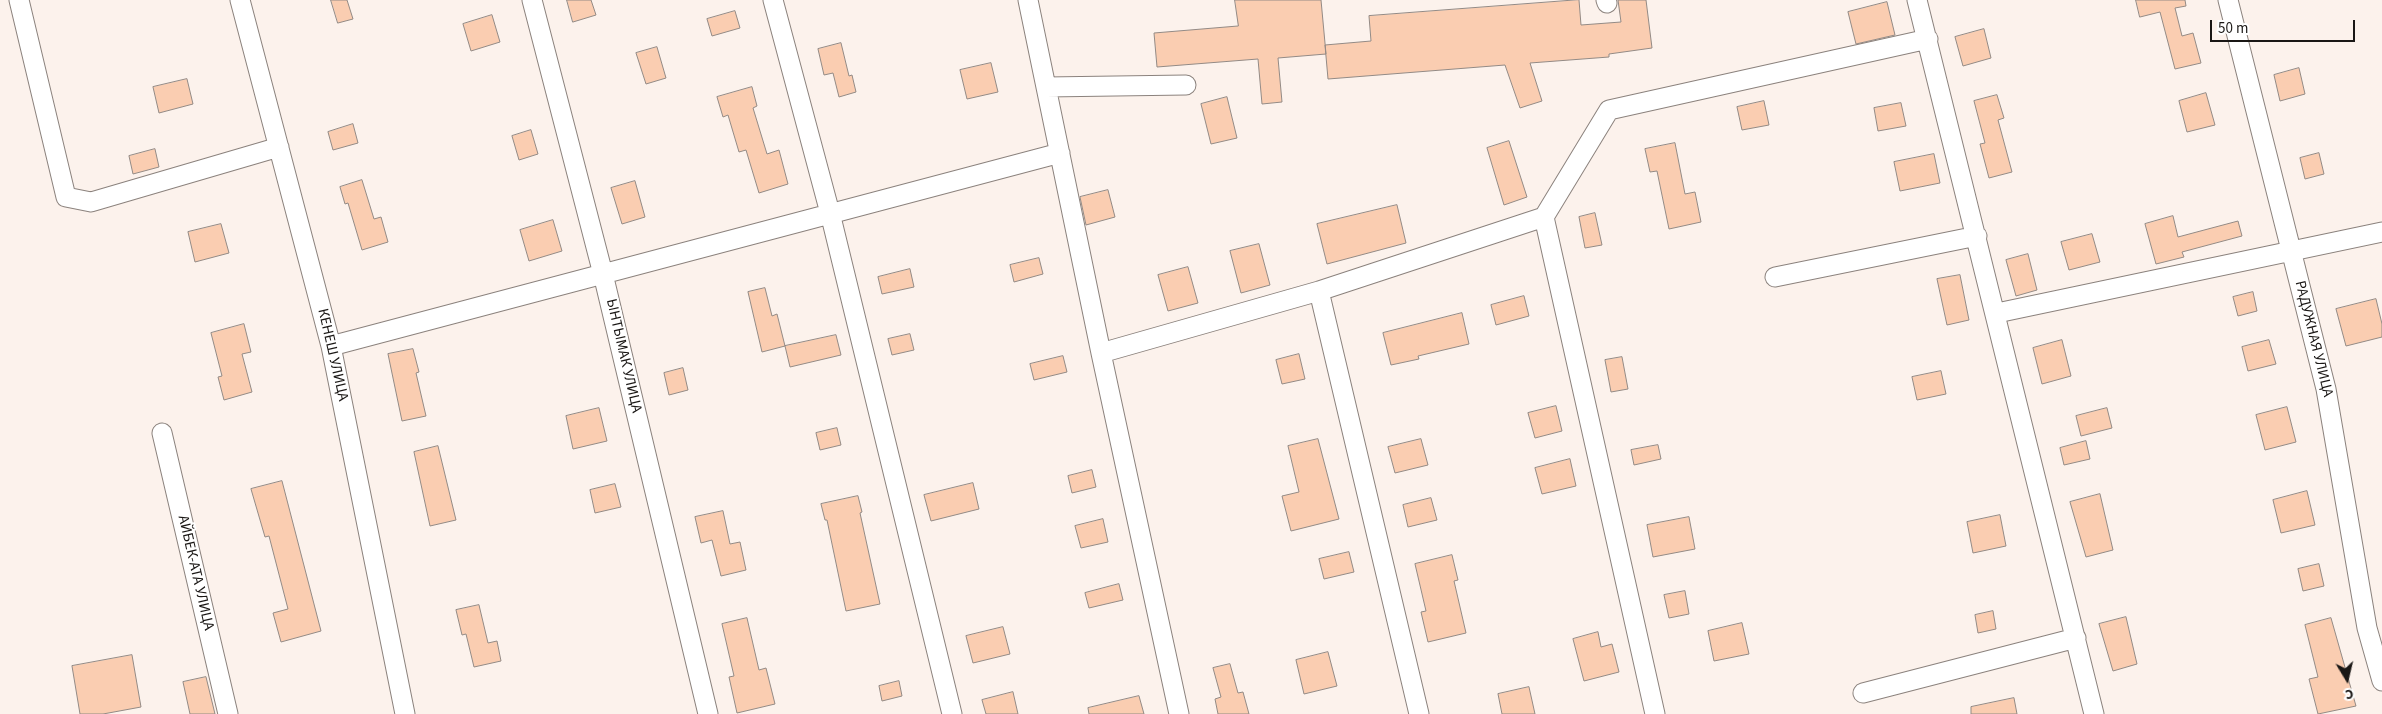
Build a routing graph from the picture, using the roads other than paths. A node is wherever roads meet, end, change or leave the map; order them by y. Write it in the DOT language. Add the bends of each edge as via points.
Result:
graph roads {
  1 [pos="19,0"];
  2 [pos="240,0"];
  3 [pos="532,0"];
  4 [pos="773,0"];
  5 [pos="1028,0"];
  6 [pos="1917,0"];
  7 [pos="2228,0"];
  8 [pos="1928,38"];
  9 [pos="1186,84"];
  10 [pos="1046,87"];
  11 [pos="279,147"];
  12 [pos="1060,153"];
  13 [pos="830,213"];
  14 [pos="1544,217"];
  15 [pos="2382,232"];
  16 [pos="1978,236"];
  17 [pos="2292,253"];
  18 [pos="603,274"];
  19 [pos="1775,277"];
  20 [pos="1319,291"];
  21 [pos="1997,313"];
  22 [pos="331,346"];
  23 [pos="1101,353"];
  24 [pos="162,433"];
  25 [pos="2076,638"];
  26 [pos="2382,681"];
  27 [pos="1863,693"];
  28 [pos="228,714"];
  29 [pos="404,714"];
  30 [pos="708,714"];
  31 [pos="952,714"];
  32 [pos="1179,714"];
  33 [pos="1419,714"];
  34 [pos="1655,714"];
  35 [pos="2094,714"];
  1 -- 11 [label="street" via="66,198 91,202"];
  2 -- 11 [label="street, КЕНЕШ УЛИЦА"];
  3 -- 18 [label="street, ЫНТЫМАК УЛИЦА"];
  4 -- 13 [label="street"];
  5 -- 10 [label="street"];
  6 -- 8 [label="street"];
  7 -- 17 [label="street, РАДУЖНАЯ УЛИЦА"];
  8 -- 14 [label="street" via="1609,110"];
  8 -- 16 [label="street"];
  9 -- 10 [label="street"];
  10 -- 12 [label="street"];
  11 -- 22 [label="street, КЕНЕШ УЛИЦА"];
  12 -- 13 [label="street"];
  12 -- 23 [label="street"];
  13 -- 18 [label="street"];
  13 -- 31 [label="street"];
  14 -- 20 [label="street"];
  14 -- 34 [label="street"];
  15 -- 17 [label="street"];
  16 -- 19 [label="street"];
  16 -- 21 [label="street"];
  17 -- 21 [label="street"];
  17 -- 26 [label="street, РАДУЖНАЯ УЛИЦА" via="2326,389 2367,628"];
  18 -- 22 [label="street"];
  18 -- 30 [label="street, ЫНТЫМАК УЛИЦА"];
  20 -- 23 [label="street"];
  20 -- 33 [label="street"];
  21 -- 25 [label="street"];
  22 -- 29 [label="street, КЕНЕШ УЛИЦА"];
  23 -- 32 [label="street"];
  24 -- 28 [label="street, АЙБЕК-АТА УЛИЦА"];
  25 -- 27 [label="street"];
  25 -- 35 [label="street"];
}
